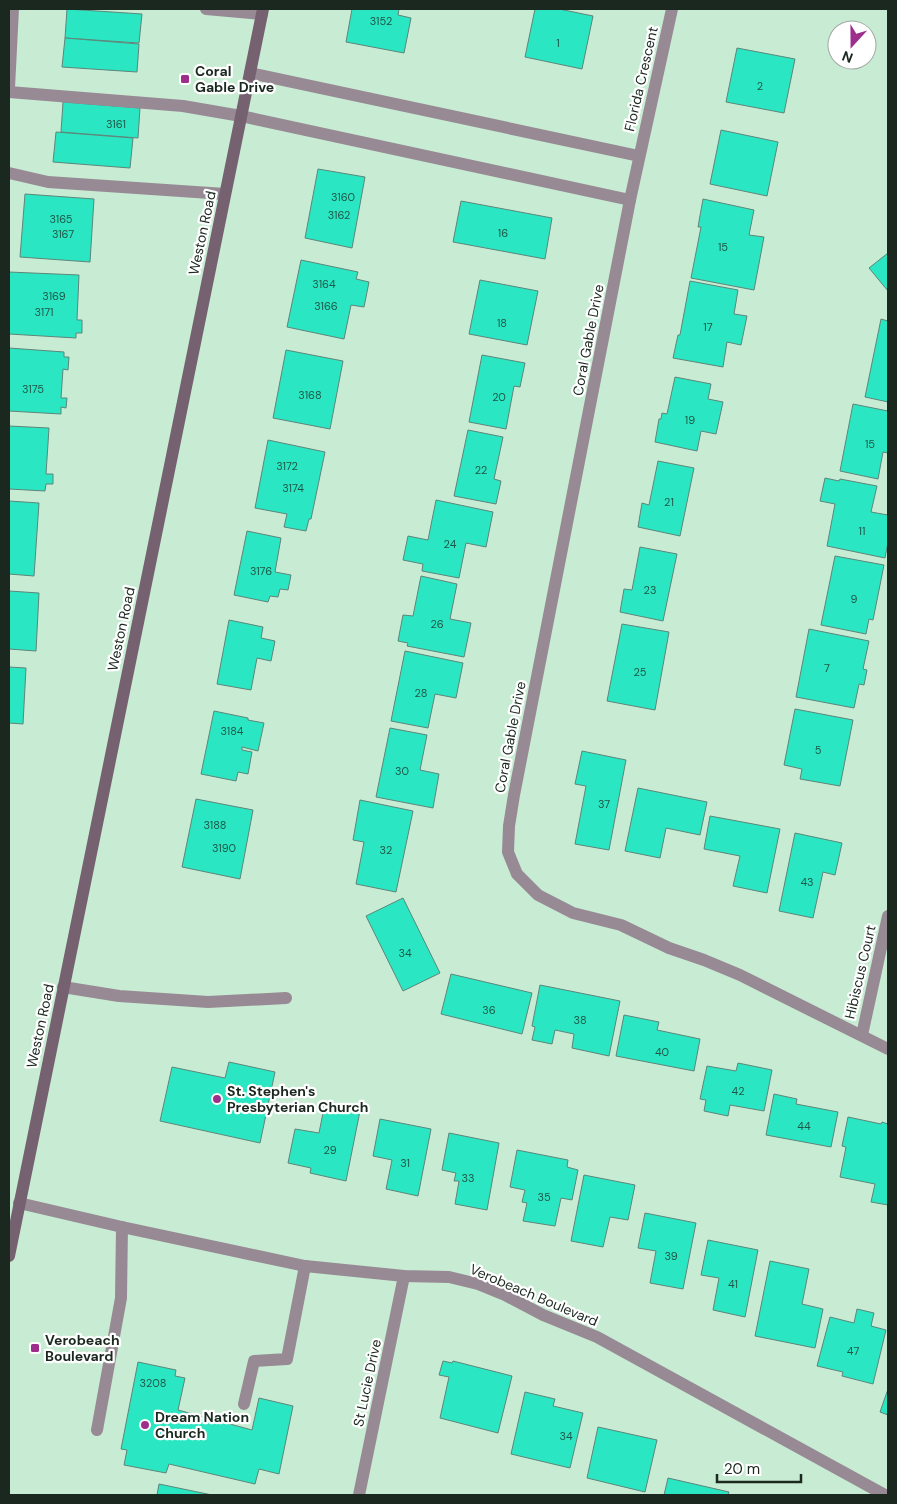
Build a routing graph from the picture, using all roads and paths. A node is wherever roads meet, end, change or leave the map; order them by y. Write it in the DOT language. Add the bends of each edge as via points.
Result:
graph roads {
  1 [pos="13,9"];
  2 [pos="206,9"];
  3 [pos="672,9"];
  4 [pos="262,11"];
  5 [pos="250,73"];
  6 [pos="9,88"];
  7 [pos="9,92"];
  8 [pos="241,116"];
  9 [pos="639,156"];
  10 [pos="9,173"];
  11 [pos="225,194"];
  12 [pos="630,200"];
  13 [pos="888,916"];
  14 [pos="63,987"];
  15 [pos="286,998"];
  16 [pos="862,1035"];
  17 [pos="888,1049"];
  18 [pos="19,1203"];
  19 [pos="122,1228"];
  20 [pos="9,1256"];
  21 [pos="305,1266"];
  22 [pos="404,1276"];
  23 [pos="244,1404"];
  24 [pos="97,1430"];
  25 [pos="359,1495"];
  26 [pos="885,1495"];
  1 -- 6 [label="street"];
  2 -- 4 [label="street"];
  3 -- 9 [label="street, Florida Crescent"];
  4 -- 5 [label="main road, Weston Road"];
  5 -- 8 [label="main road, Weston Road"];
  5 -- 9 [label="street"];
  7 -- 8 [label="street" via="184,106"];
  8 -- 11 [label="main road, Weston Road"];
  8 -- 12 [label="street"];
  9 -- 12 [label="street, Coral Gable Drive"];
  10 -- 11 [label="street" via="48,182"];
  11 -- 14 [label="main road, Weston Road"];
  12 -- 16 [label="street, Coral Gable Drive" via="514,795 508,852 517,874 538,895 573,913 621,925 669,948 740,975"];
  13 -- 16 [label="street, Hibiscus Court"];
  14 -- 15 [label="street" via="119,996 208,1002"];
  14 -- 18 [label="main road, Weston Road"];
  16 -- 17 [label="street, Coral Gable Drive"];
  18 -- 19 [label="street, Verobeach Boulevard"];
  18 -- 20 [label="main road, Weston Road"];
  19 -- 21 [label="street, Verobeach Boulevard"];
  19 -- 24 [label="street" via="121,1298"];
  21 -- 22 [label="street, Verobeach Boulevard"];
  21 -- 23 [label="street" via="287,1358 254,1361"];
  22 -- 25 [label="street, St Lucie Drive"];
  22 -- 26 [label="street, Verobeach Boulevard" via="449,1277 505,1295 597,1337"];
}
